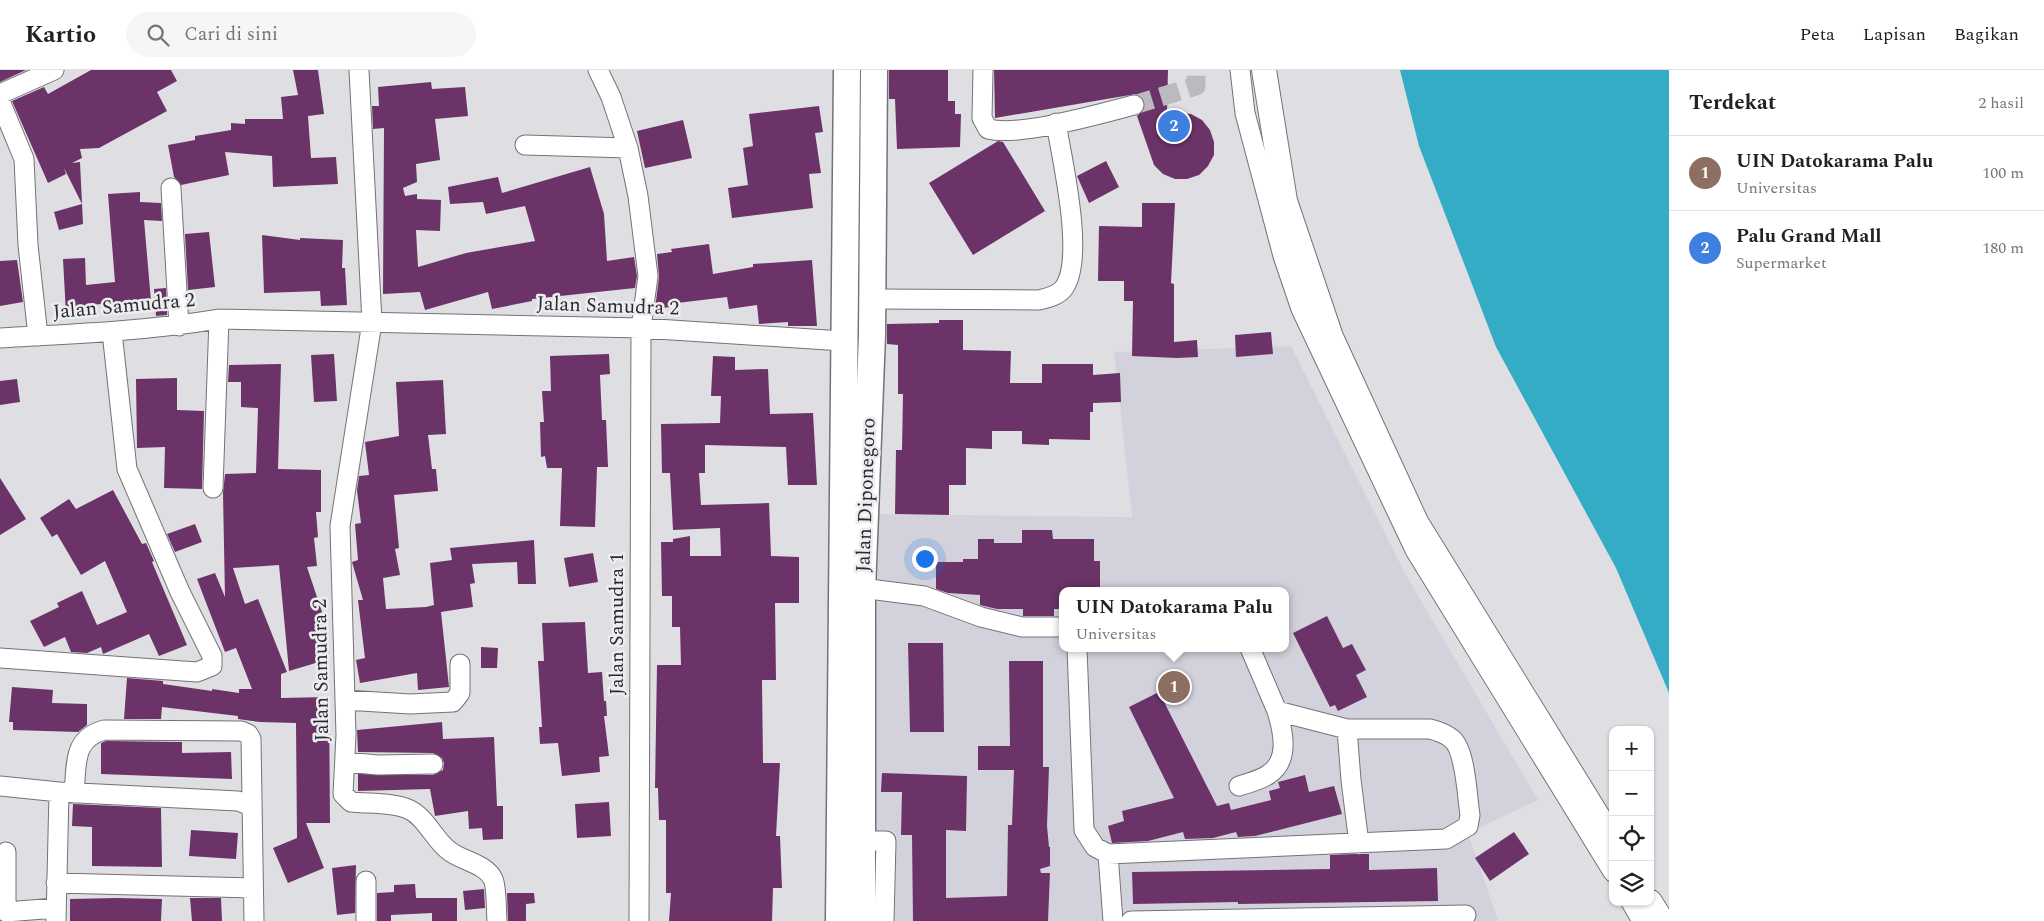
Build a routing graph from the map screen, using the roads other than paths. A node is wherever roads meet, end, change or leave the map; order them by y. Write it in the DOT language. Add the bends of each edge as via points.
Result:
graph roads {
  1 [pos="54,70"];
  2 [pos="360,70"];
  3 [pos="598,70"];
  4 [pos="847,70"];
  5 [pos="874,70"];
  6 [pos="982,70"];
  7 [pos="1240,70"];
  8 [pos="1264,70"];
  9 [pos="0,94"];
  10 [pos="0,101"];
  11 [pos="1134,105"];
  12 [pos="1056,123"];
  13 [pos="525,145"];
  14 [pos="628,148"];
  15 [pos="171,188"];
  16 [pos="872,299"];
  17 [pos="219,319"];
  18 [pos="372,322"];
  19 [pos="180,326"];
  20 [pos="641,328"];
  21 [pos="112,332"];
  22 [pos="38,336"];
  23 [pos="0,338"];
  24 [pos="844,341"];
  25 [pos="213,488"];
  26 [pos="862,591"];
  27 [pos="1059,627"];
  28 [pos="1077,652"];
  29 [pos="1252,652"];
  30 [pos="0,658"];
  31 [pos="460,664"];
  32 [pos="345,700"];
  33 [pos="1277,711"];
  34 [pos="1348,729"];
  35 [pos="345,762"];
  36 [pos="433,764"];
  37 [pos="0,786"];
  38 [pos="1239,786"];
  39 [pos="67,793"];
  40 [pos="251,806"];
  41 [pos="1609,836"];
  42 [pos="863,841"];
  43 [pos="1359,844"];
  44 [pos="6,852"];
  45 [pos="1108,854"];
  46 [pos="1609,865"];
  47 [pos="366,881"];
  48 [pos="56,883"];
  49 [pos="253,888"];
  50 [pos="1633,906"];
  51 [pos="1653,906"];
  52 [pos="56,914"];
  53 [pos="1466,914"];
  54 [pos="254,921"];
  55 [pos="366,921"];
  56 [pos="497,921"];
  57 [pos="639,921"];
  58 [pos="839,921"];
  59 [pos="862,921"];
  60 [pos="884,921"];
  61 [pos="1113,921"];
  62 [pos="1131,921"];
  63 [pos="1642,921"];
  64 [pos="1662,921"];
  1 -- 9 [label="street"];
  2 -- 18 [label="street, Jalan Samudra 2"];
  3 -- 14 [label="street, Jalan Samudra 1"];
  4 -- 24 [label="highway, Jalan Diponegoro"];
  5 -- 16 [label="highway, Jalan Diponegoro"];
  6 -- 12 [label="street" via="982,118 988,129 999,132"];
  7 -- 46 [label="street" via="1245,113 1283,256 1301,309 1415,550"];
  8 -- 41 [label="main road" via="1285,201 1331,337 1416,522"];
  10 -- 22 [label="street" via="24,159 28,245"];
  11 -- 12 [label="street"];
  12 -- 16 [label="street" via="1073,224 1073,261 1062,291 1038,300"];
  13 -- 14 [label="street"];
  14 -- 20 [label="street, Jalan Samudra 1" via="648,276"];
  15 -- 19 [label="street"];
  16 -- 26 [label="highway, Jalan Diponegoro"];
  17 -- 18 [label="street, Jalan Samudra 2"];
  17 -- 19 [label="street, Jalan Samudra 2"];
  17 -- 25 [label="street"];
  18 -- 20 [label="street, Jalan Samudra 2"];
  18 -- 32 [label="street, Jalan Samudra 2" via="340,526"];
  19 -- 21 [label="street, Jalan Samudra 2"];
  20 -- 24 [label="street, Jalan Samudra 2"];
  20 -- 57 [label="street, Jalan Samudra 1"];
  21 -- 22 [label="street, Jalan Samudra 2"];
  21 -- 30 [label="street" via="127,469 180,592 212,656 212,666 197,672"];
  22 -- 23 [label="street, Jalan Samudra 2"];
  24 -- 58 [label="highway, Jalan Diponegoro"];
  26 -- 27 [label="street" via="869,589 924,596 981,617 1022,627"];
  26 -- 42 [label="highway, Jalan Diponegoro"];
  28 -- 45 [label="street" via="1084,830 1095,847"];
  29 -- 33 [label="street"];
  31 -- 32 [label="street" via="460,693 453,702 410,704"];
  32 -- 35 [label="street, Jalan Samudra 2"];
  33 -- 34 [label="street"];
  33 -- 38 [label="street" via="1283,746 1275,769"];
  34 -- 43 [label="street"];
  34 -- 43 [label="street" via="1430,729 1442,732 1460,750 1470,815 1468,826 1446,839"];
  35 -- 36 [label="street"];
  35 -- 56 [label="street, Jalan Samudra 2" via="343,789 347,801 392,806 415,813 450,852 485,870 494,880"];
  37 -- 39 [label="street"];
  39 -- 40 [label="street" via="238,802"];
  39 -- 40 [label="street" via="78,751 92,734 104,730 241,731 251,739"];
  39 -- 48 [label="street"];
  40 -- 49 [label="street"];
  42 -- 59 [label="highway, Jalan Diponegoro"];
  42 -- 60 [label="street" via="886,841"];
  43 -- 45 [label="street"];
  44 -- 52 [label="street" via="6,912"];
  45 -- 61 [label="street"];
  47 -- 55 [label="street"];
  48 -- 49 [label="street"];
  48 -- 52 [label="street"];
  49 -- 54 [label="street"];
  50 -- 63 [label="street"];
  51 -- 64 [label="main road"];
  53 -- 62 [label="street"];
}
